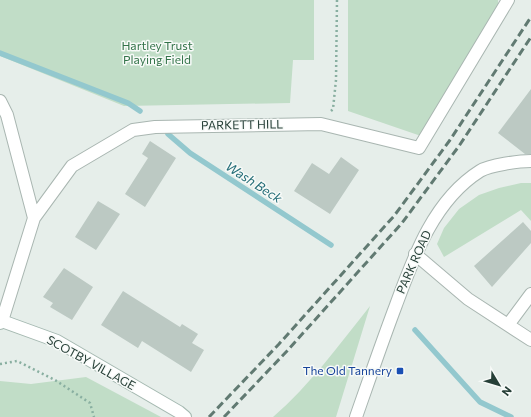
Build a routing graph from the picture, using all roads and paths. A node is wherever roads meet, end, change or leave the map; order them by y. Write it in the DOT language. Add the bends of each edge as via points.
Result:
graph roads {
  1 [pos="337,0"];
  2 [pos="508,0"];
  3 [pos="0,101"];
  4 [pos="321,124"];
  5 [pos="531,161"];
  6 [pos="34,218"];
  7 [pos="415,254"];
  8 [pos="531,294"];
  9 [pos="1,322"];
  10 [pos="508,325"];
  11 [pos="531,340"];
  12 [pos="0,364"];
  13 [pos="182,415"];
  14 [pos="94,417"];
  15 [pos="356,417"];
  1 -- 4 [label="path" via="333,108"];
  2 -- 4 [label="street, PARKETT HILL" via="419,148"];
  3 -- 6 [label="street" via="7,115"];
  4 -- 6 [label="street, PARKETT HILL" via="155,127 133,130 72,166"];
  5 -- 7 [label="street, PARK ROAD" via="482,170 469,180 446,202"];
  6 -- 9 [label="street, PARKETT HILL"];
  7 -- 10 [label="street" via="468,299"];
  7 -- 15 [label="street, PARK ROAD"];
  8 -- 10 [label="street"];
  9 -- 13 [label="street, SCOTBY VILLAGE" via="57,341"];
  10 -- 11 [label="street"];
  12 -- 14 [label="path" via="17,361 55,380 90,403"];
}
